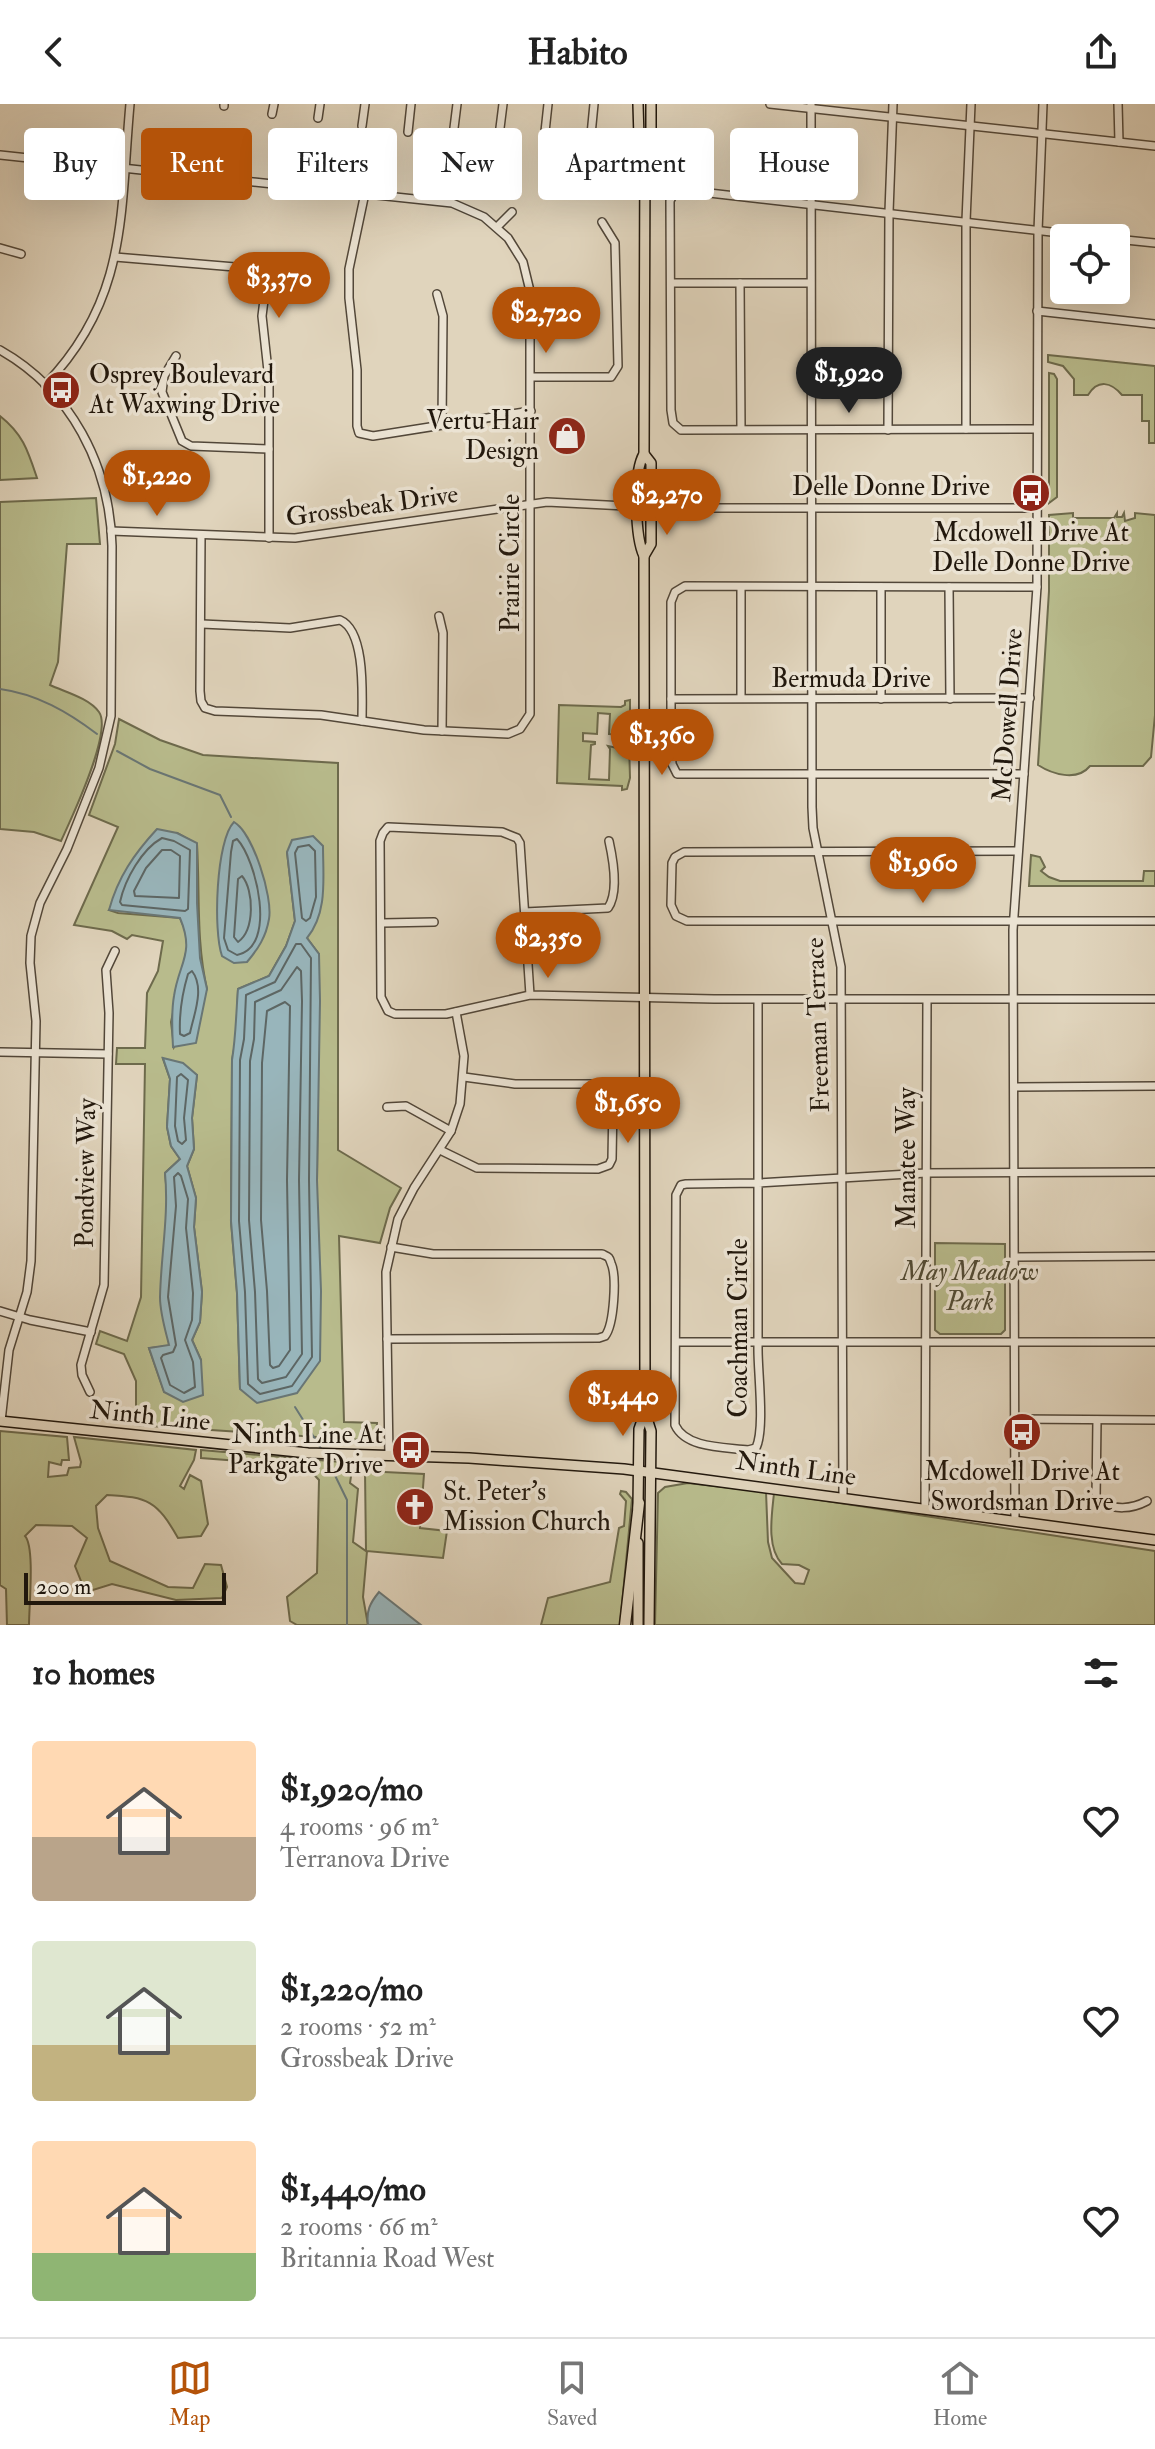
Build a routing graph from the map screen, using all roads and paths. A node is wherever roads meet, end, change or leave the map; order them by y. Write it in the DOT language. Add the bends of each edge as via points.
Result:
graph roads {
  1 [pos="130,104"];
  2 [pos="274,104"];
  3 [pos="320,104"];
  4 [pos="365,104"];
  5 [pos="411,104"];
  6 [pos="457,104"];
  7 [pos="503,104"];
  8 [pos="548,104"];
  9 [pos="594,104"];
  10 [pos="638,104"];
  11 [pos="651,104"];
  12 [pos="770,104"];
  13 [pos="893,104"];
  14 [pos="971,104"];
  15 [pos="1043,104"];
  16 [pos="1118,104"];
  17 [pos="811,106"];
  18 [pos="272,114"];
  19 [pos="893,117"];
  20 [pos="318,118"];
  21 [pos="362,126"];
  22 [pos="972,126"];
  23 [pos="454,128"];
  24 [pos="500,128"];
  25 [pos="545,128"];
  26 [pos="592,128"];
  27 [pos="639,128"];
  28 [pos="651,128"];
  29 [pos="408,132"];
  30 [pos="1043,133"];
  31 [pos="1119,142"];
  32 [pos="1155,146"];
  33 [pos="0,155"];
  34 [pos="125,156"];
  35 [pos="24,157"];
  36 [pos="125,167"];
  37 [pos="268,183"];
  38 [pos="397,197"];
  39 [pos="121,200"];
  40 [pos="364,200"];
  41 [pos="645,200"];
  42 [pos="811,203"];
  43 [pos="512,212"];
  44 [pos="889,212"];
  45 [pos="966,221"];
  46 [pos="602,222"];
  47 [pos="497,227"];
  48 [pos="1038,231"];
  49 [pos="1050,232"];
  50 [pos="1130,240"];
  51 [pos="1155,243"];
  52 [pos="0,248"];
  53 [pos="21,254"];
  54 [pos="115,257"];
  55 [pos="672,283"];
  56 [pos="740,283"];
  57 [pos="810,283"];
  58 [pos="437,294"];
  59 [pos="1037,311"];
  60 [pos="1155,324"];
  61 [pos="0,350"];
  62 [pos="176,356"];
  63 [pos="531,377"];
  64 [pos="45,385"];
  65 [pos="531,411"];
  66 [pos="442,424"];
  67 [pos="741,429"];
  68 [pos="966,429"];
  69 [pos="1037,429"];
  70 [pos="811,430"];
  71 [pos="888,430"];
  72 [pos="269,449"];
  73 [pos="644,454"];
  74 [pos="531,504"];
  75 [pos="811,506"];
  76 [pos="638,507"];
  77 [pos="651,508"];
  78 [pos="1036,508"];
  79 [pos="111,531"];
  80 [pos="201,535"];
  81 [pos="269,538"];
  82 [pos="644,556"];
  83 [pos="741,587"];
  84 [pos="812,587"];
  85 [pos="881,587"];
  86 [pos="949,587"];
  87 [pos="1037,587"];
  88 [pos="439,616"];
  89 [pos="202,624"];
  90 [pos="741,698"];
  91 [pos="811,698"];
  92 [pos="1030,698"];
  93 [pos="671,699"];
  94 [pos="881,699"];
  95 [pos="950,699"];
  96 [pos="362,721"];
  97 [pos="442,731"];
  98 [pos="1024,774"];
  99 [pos="811,775"];
  100 [pos="609,841"];
  101 [pos="1018,851"];
  102 [pos="817,852"];
  103 [pos="525,912"];
  104 [pos="1014,920"];
  105 [pos="833,921"];
  106 [pos="1155,921"];
  107 [pos="434,922"];
  108 [pos="382,923"];
  109 [pos="115,951"];
  110 [pos="530,995"];
  111 [pos="646,997"];
  112 [pos="841,999"];
  113 [pos="1014,999"];
  114 [pos="1155,999"];
  115 [pos="758,1000"];
  116 [pos="927,1000"];
  117 [pos="456,1012"];
  118 [pos="0,1052"];
  119 [pos="35,1052"];
  120 [pos="108,1054"];
  121 [pos="464,1077"];
  122 [pos="1155,1086"];
  123 [pos="1015,1087"];
  124 [pos="387,1107"];
  125 [pos="451,1131"];
  126 [pos="440,1150"];
  127 [pos="1155,1172"];
  128 [pos="926,1173"];
  129 [pos="1015,1173"];
  130 [pos="842,1177"];
  131 [pos="758,1183"];
  132 [pos="391,1247"];
  133 [pos="1155,1256"];
  134 [pos="1015,1257"];
  135 [pos="0,1311"];
  136 [pos="19,1317"];
  137 [pos="91,1332"];
  138 [pos="387,1339"];
  139 [pos="926,1341"];
  140 [pos="676,1342"];
  141 [pos="758,1342"];
  142 [pos="842,1342"];
  143 [pos="1155,1342"];
  144 [pos="1015,1343"];
  145 [pos="90,1392"];
  146 [pos="645,1412"];
  147 [pos="1015,1419"];
  148 [pos="1097,1420"];
  149 [pos="1155,1420"];
  150 [pos="1,1421"];
  151 [pos="389,1456"];
  152 [pos="639,1471"];
  153 [pos="651,1472"];
  154 [pos="843,1497"];
  155 [pos="1147,1501"];
  156 [pos="639,1503"];
  157 [pos="925,1508"];
  158 [pos="1015,1521"];
  159 [pos="1155,1540"];
  160 [pos="638,1620"];
  161 [pos="650,1620"];
  162 [pos="626,1622"];
  1 -- 34 [label="street"];
  2 -- 18 [label="street"];
  3 -- 20 [label="street"];
  4 -- 21 [label="street"];
  5 -- 29 [label="street"];
  6 -- 23 [label="street"];
  7 -- 24 [label="street"];
  8 -- 25 [label="street"];
  9 -- 26 [label="street"];
  10 -- 27 [label="main road"];
  11 -- 28 [label="main road"];
  12 -- 17 [label="street"];
  13 -- 19 [label="street"];
  14 -- 22 [label="street"];
  15 -- 30 [label="street, McDowell Drive"];
  16 -- 31 [label="street"];
  17 -- 19 [label="street"];
  17 -- 42 [label="street, Freeman Terrace"];
  19 -- 22 [label="street"];
  19 -- 44 [label="street"];
  22 -- 30 [label="street"];
  22 -- 45 [label="street"];
  30 -- 31 [label="street"];
  30 -- 48 [label="street, McDowell Drive"];
  31 -- 32 [label="street"];
  33 -- 35 [label="street, Prairie Circle"];
  36 -- 37 [label="street, Prairie Circle"];
  38 -- 47 [label="street, Prairie Circle" via="452,203"];
  39 -- 54 [label="street"];
  40 -- 66 [label="street" via="349,269 359,433 373,436"];
  41 -- 73 [label="main road"];
  42 -- 44 [label="street"];
  42 -- 55 [label="street" via="677,192 670,201"];
  42 -- 57 [label="street, Freeman Terrace"];
  43 -- 47 [label="street"];
  44 -- 45 [label="street"];
  44 -- 71 [label="street"];
  45 -- 48 [label="street"];
  45 -- 68 [label="street"];
  46 -- 63 [label="street" via="615,243 618,366 611,377"];
  47 -- 63 [label="street, Prairie Circle" via="519,255 529,283"];
  48 -- 49 [label="street"];
  48 -- 59 [label="street, McDowell Drive"];
  50 -- 51 [label="street"];
  52 -- 53 [label="street"];
  54 -- 64 [label="street" via="94,320"];
  54 -- 72 [label="street" via="247,268 263,276"];
  55 -- 56 [label="street"];
  55 -- 67 [label="street" via="673,423 681,430"];
  56 -- 57 [label="street"];
  56 -- 67 [label="street"];
  57 -- 70 [label="street, Freeman Terrace"];
  58 -- 66 [label="street" via="443,316"];
  59 -- 60 [label="street"];
  59 -- 69 [label="street, McDowell Drive"];
  61 -- 64 [label="street"];
  62 -- 72 [label="street" via="162,392 182,441 191,446"];
  63 -- 65 [label="street, Prairie Circle"];
  64 -- 79 [label="street" via="91,449"];
  65 -- 66 [label="street"];
  65 -- 74 [label="street, Prairie Circle"];
  67 -- 70 [label="street"];
  68 -- 69 [label="street"];
  68 -- 71 [label="street"];
  69 -- 78 [label="street, McDowell Drive"];
  70 -- 71 [label="street"];
  70 -- 75 [label="street, Freeman Terrace"];
  72 -- 81 [label="street"];
  73 -- 76 [label="main road" via="638,463"];
  73 -- 77 [label="main road" via="651,463"];
  74 -- 76 [label="street, Grossbeak Drive"];
  74 -- 81 [label="street, Grossbeak Drive"];
  74 -- 97 [label="street, Prairie Circle" via="530,714 520,729 508,734"];
  75 -- 77 [label="street, Delle Donne Drive"];
  75 -- 78 [label="street, Delle Donne Drive"];
  75 -- 84 [label="street, Freeman Terrace"];
  76 -- 77 [label="street, Delle Donne Drive"];
  76 -- 82 [label="main road" via="638,544"];
  77 -- 82 [label="main road" via="651,544"];
  78 -- 87 [label="street, McDowell Drive"];
  79 -- 80 [label="street, Grossbeak Drive"];
  79 -- 119 [label="street" via="110,725 104,754 35,919 30,955"];
  80 -- 81 [label="street, Grossbeak Drive"];
  80 -- 89 [label="street, Prairie Circle"];
  82 -- 111 [label="main road"];
  83 -- 84 [label="street"];
  83 -- 90 [label="street"];
  83 -- 93 [label="street" via="685,586 675,592"];
  84 -- 85 [label="street"];
  84 -- 91 [label="street, Freeman Terrace"];
  85 -- 86 [label="street"];
  85 -- 94 [label="street"];
  86 -- 87 [label="street"];
  86 -- 95 [label="street"];
  87 -- 92 [label="street, McDowell Drive"];
  88 -- 97 [label="street"];
  89 -- 96 [label="street, Prairie Circle" via="200,691 205,708"];
  89 -- 96 [label="street" via="290,628 347,623 361,669"];
  90 -- 91 [label="street, Bermuda Drive"];
  90 -- 93 [label="street, Bermuda Drive"];
  91 -- 94 [label="street, Bermuda Drive"];
  91 -- 99 [label="street, Freeman Terrace"];
  92 -- 95 [label="street, Bermuda Drive"];
  92 -- 98 [label="street, McDowell Drive"];
  93 -- 99 [label="street" via="672,764 677,774"];
  94 -- 95 [label="street, Bermuda Drive"];
  96 -- 97 [label="street, Prairie Circle"];
  98 -- 99 [label="street"];
  98 -- 101 [label="street, McDowell Drive"];
  99 -- 102 [label="street, Freeman Terrace"];
  100 -- 103 [label="street" via="614,861 608,908"];
  101 -- 102 [label="street"];
  101 -- 104 [label="street, McDowell Drive"];
  102 -- 105 [label="street, Freeman Terrace"];
  102 -- 105 [label="street" via="679,853 672,863 671,905 676,916 687,921"];
  103 -- 108 [label="street" via="517,838 502,832 394,825 380,841"];
  103 -- 110 [label="street"];
  104 -- 105 [label="street"];
  104 -- 106 [label="street"];
  104 -- 113 [label="street, McDowell Drive"];
  105 -- 112 [label="street, Freeman Terrace"];
  107 -- 108 [label="street"];
  108 -- 117 [label="street" via="381,997 388,1011"];
  109 -- 120 [label="street, Pondview Way" via="106,970"];
  110 -- 111 [label="street"];
  110 -- 117 [label="street"];
  111 -- 115 [label="street"];
  111 -- 146 [label="main road"];
  112 -- 115 [label="street"];
  112 -- 116 [label="street"];
  112 -- 130 [label="street, Freeman Terrace"];
  113 -- 114 [label="street"];
  113 -- 116 [label="street"];
  113 -- 123 [label="street, McDowell Drive"];
  115 -- 131 [label="street, Coachman Circle"];
  116 -- 128 [label="street, Manatee Way"];
  117 -- 121 [label="street"];
  118 -- 119 [label="street"];
  119 -- 120 [label="street"];
  119 -- 136 [label="street" via="30,1269"];
  120 -- 137 [label="street, Pondview Way" via="104,1285"];
  121 -- 125 [label="street"];
  121 -- 126 [label="street" via="515,1084 603,1084 612,1093 612,1159 598,1169 487,1169"];
  122 -- 123 [label="street"];
  123 -- 129 [label="street, McDowell Drive"];
  124 -- 125 [label="street" via="406,1106"];
  125 -- 126 [label="street"];
  126 -- 132 [label="street" via="405,1204"];
  127 -- 129 [label="street"];
  128 -- 129 [label="street"];
  128 -- 130 [label="street"];
  128 -- 139 [label="street, Manatee Way"];
  129 -- 134 [label="street, McDowell Drive"];
  130 -- 131 [label="street"];
  130 -- 142 [label="street, Freeman Terrace"];
  131 -- 140 [label="street, Coachman Circle" via="686,1184 677,1190"];
  131 -- 141 [label="street, Coachman Circle"];
  132 -- 138 [label="street"];
  132 -- 138 [label="street" via="433,1254 602,1254 613,1267 612,1323 599,1338"];
  133 -- 134 [label="street"];
  134 -- 144 [label="street, McDowell Drive"];
  135 -- 136 [label="street"];
  136 -- 137 [label="street"];
  136 -- 150 [label="street" via="9,1350"];
  137 -- 145 [label="street, Pondview Way" via="81,1365"];
  138 -- 151 [label="street"];
  139 -- 142 [label="street"];
  139 -- 144 [label="street"];
  139 -- 157 [label="street, Manatee Way"];
  140 -- 141 [label="street"];
  140 -- 141 [label="street, Coachman Circle" via="678,1432 701,1444 748,1450 758,1442"];
  141 -- 142 [label="street"];
  142 -- 154 [label="street, Freeman Terrace"];
  143 -- 144 [label="street"];
  144 -- 147 [label="street, McDowell Drive"];
  146 -- 152 [label="main road" via="639,1429"];
  146 -- 153 [label="main road" via="651,1431"];
  147 -- 148 [label="street"];
  147 -- 158 [label="street, McDowell Drive"];
  148 -- 149 [label="street"];
  148 -- 155 [label="street" via="1098,1503 1134,1508"];
  150 -- 151 [label="main road, Ninth Line" via="308,1453"];
  151 -- 152 [label="main road, Ninth Line"];
  152 -- 153 [label="main road, Ninth Line"];
  152 -- 156 [label="main road"];
  153 -- 154 [label="main road, Ninth Line"];
  153 -- 161 [label="main road"];
  154 -- 157 [label="main road, Ninth Line"];
  156 -- 160 [label="main road"];
  156 -- 162 [label="highway"];
  157 -- 158 [label="main road, Ninth Line"];
  158 -- 159 [label="main road, Ninth Line"];
}
